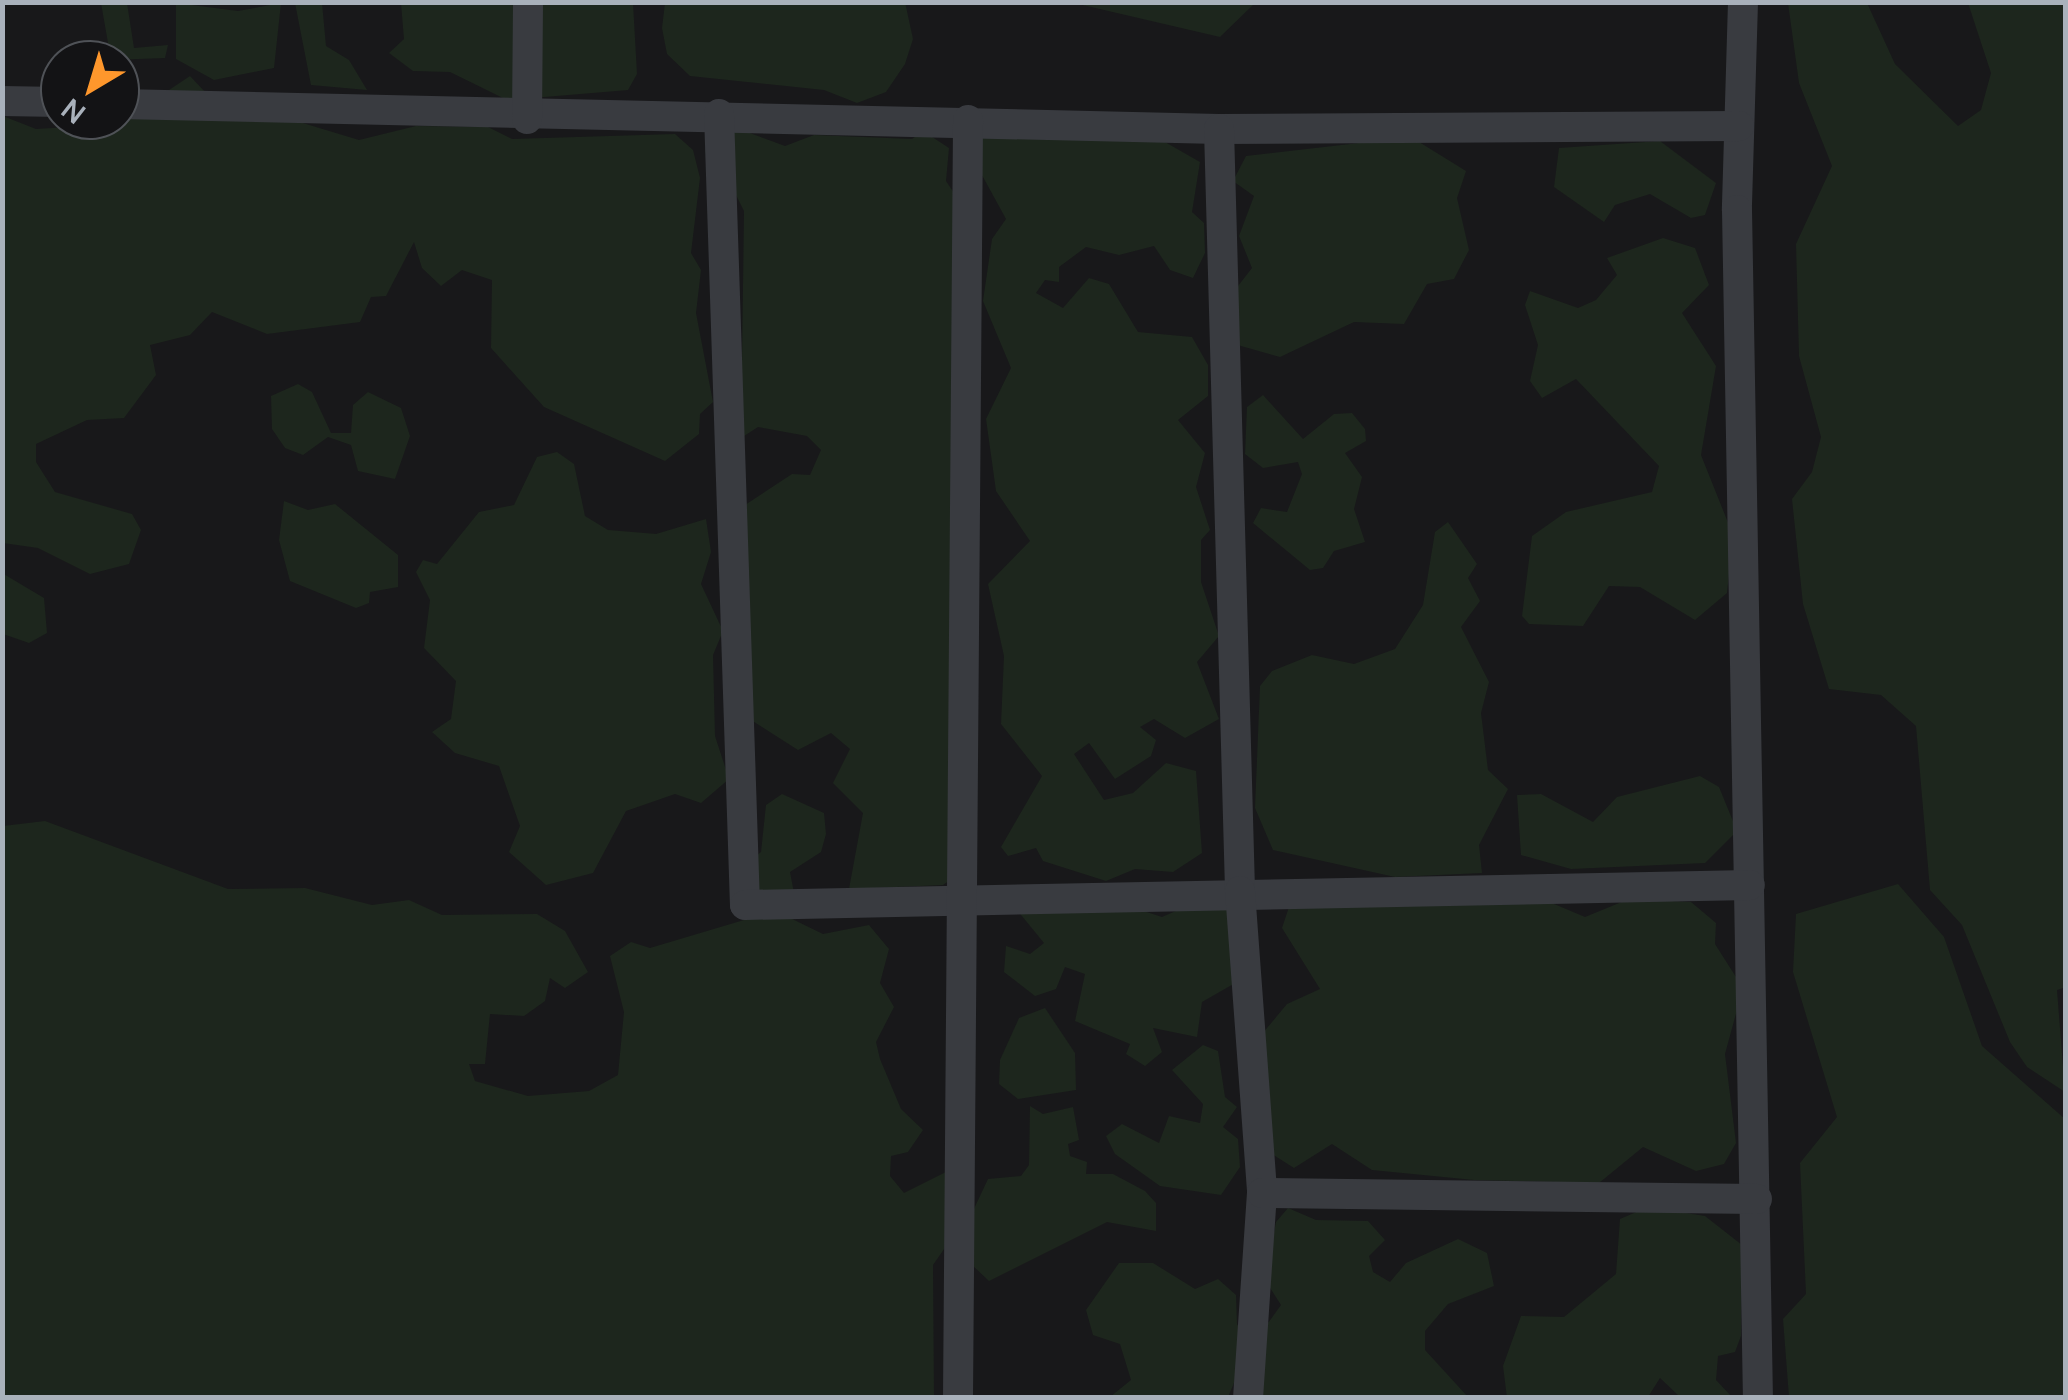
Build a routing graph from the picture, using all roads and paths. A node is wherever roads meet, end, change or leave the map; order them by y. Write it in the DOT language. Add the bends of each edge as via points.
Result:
graph roads {
  1 [pos="528,2"];
  2 [pos="1743,2"];
  3 [pos="2,101"];
  4 [pos="40,102"];
  5 [pos="140,105"];
  6 [pos="718,114"];
  7 [pos="527,119"];
  8 [pos="968,120"];
  9 [pos="1739,126"];
  10 [pos="1220,129"];
  11 [pos="1750,885"];
  12 [pos="1240,891"];
  13 [pos="959,898"];
  14 [pos="1262,1193"];
  15 [pos="1756,1199"];
  16 [pos="958,1398"];
  17 [pos="1248,1398"];
  18 [pos="1758,1398"];
  1 -- 7 [label="street"];
  2 -- 9 [label="street"];
  3 -- 4 [label="street"];
  5 -- 7 [label="street"];
  6 -- 7 [label="street"];
  6 -- 8 [label="street"];
  6 -- 13 [label="street" via="746,905"];
  8 -- 10 [label="street"];
  8 -- 13 [label="street"];
  9 -- 10 [label="street"];
  9 -- 11 [label="street"];
  10 -- 12 [label="street"];
  11 -- 12 [label="street"];
  11 -- 15 [label="street"];
  12 -- 13 [label="street"];
  12 -- 14 [label="street"];
  13 -- 16 [label="street"];
  14 -- 15 [label="street"];
  14 -- 17 [label="street"];
  15 -- 18 [label="street"];
}
